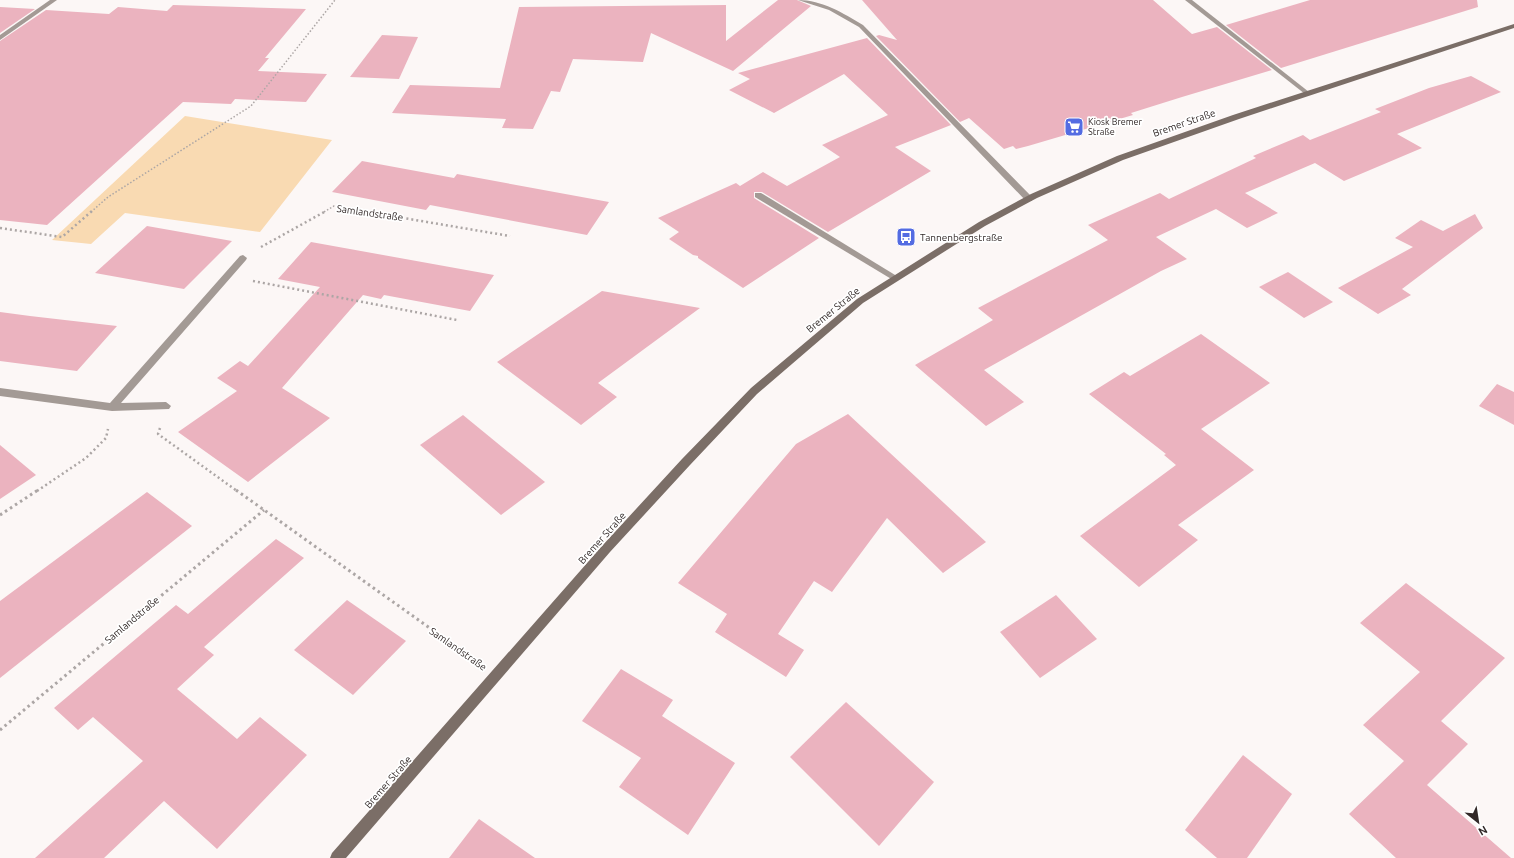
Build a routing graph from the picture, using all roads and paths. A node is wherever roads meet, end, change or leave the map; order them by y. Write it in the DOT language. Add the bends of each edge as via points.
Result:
graph roads {
  1 [pos="54,0"];
  2 [pos="335,0"];
  3 [pos="801,0"];
  4 [pos="1188,0"];
  5 [pos="1514,26"];
  6 [pos="0,38"];
  7 [pos="1307,93"];
  8 [pos="758,195"];
  9 [pos="1029,199"];
  10 [pos="0,228"];
  11 [pos="510,236"];
  12 [pos="243,258"];
  13 [pos="227,276"];
  14 [pos="896,278"];
  15 [pos="457,320"];
  16 [pos="0,392"];
  17 [pos="166,406"];
  18 [pos="112,407"];
  19 [pos="264,510"];
  20 [pos="0,515"];
  21 [pos="496,676"];
  22 [pos="0,730"];
  23 [pos="337,858"];
  1 -- 6 [label="street"];
  2 -- 10 [label="path" via="251,106 108,197 62,237"];
  3 -- 9 [label="street" via="831,9 861,26"];
  4 -- 7 [label="street"];
  5 -- 7 [label="main road, Bremer Straße"];
  7 -- 9 [label="main road, Bremer Straße" via="1120,158"];
  8 -- 14 [label="street"];
  9 -- 14 [label="main road, Bremer Straße" via="982,224"];
  11 -- 12 [label="path, Samlandstraße" via="334,206"];
  12 -- 13 [label="street"];
  13 -- 15 [label="path"];
  13 -- 18 [label="street"];
  14 -- 21 [label="main road, Bremer Straße" via="860,301 754,391 611,543"];
  16 -- 18 [label="street"];
  17 -- 18 [label="street"];
  17 -- 19 [label="path, Samlandstraße" via="158,434"];
  18 -- 20 [label="path" via="106,438 86,458"];
  19 -- 21 [label="path, Samlandstraße"];
  19 -- 22 [label="path, Samlandstraße"];
  21 -- 23 [label="main road, Bremer Straße"];
}
